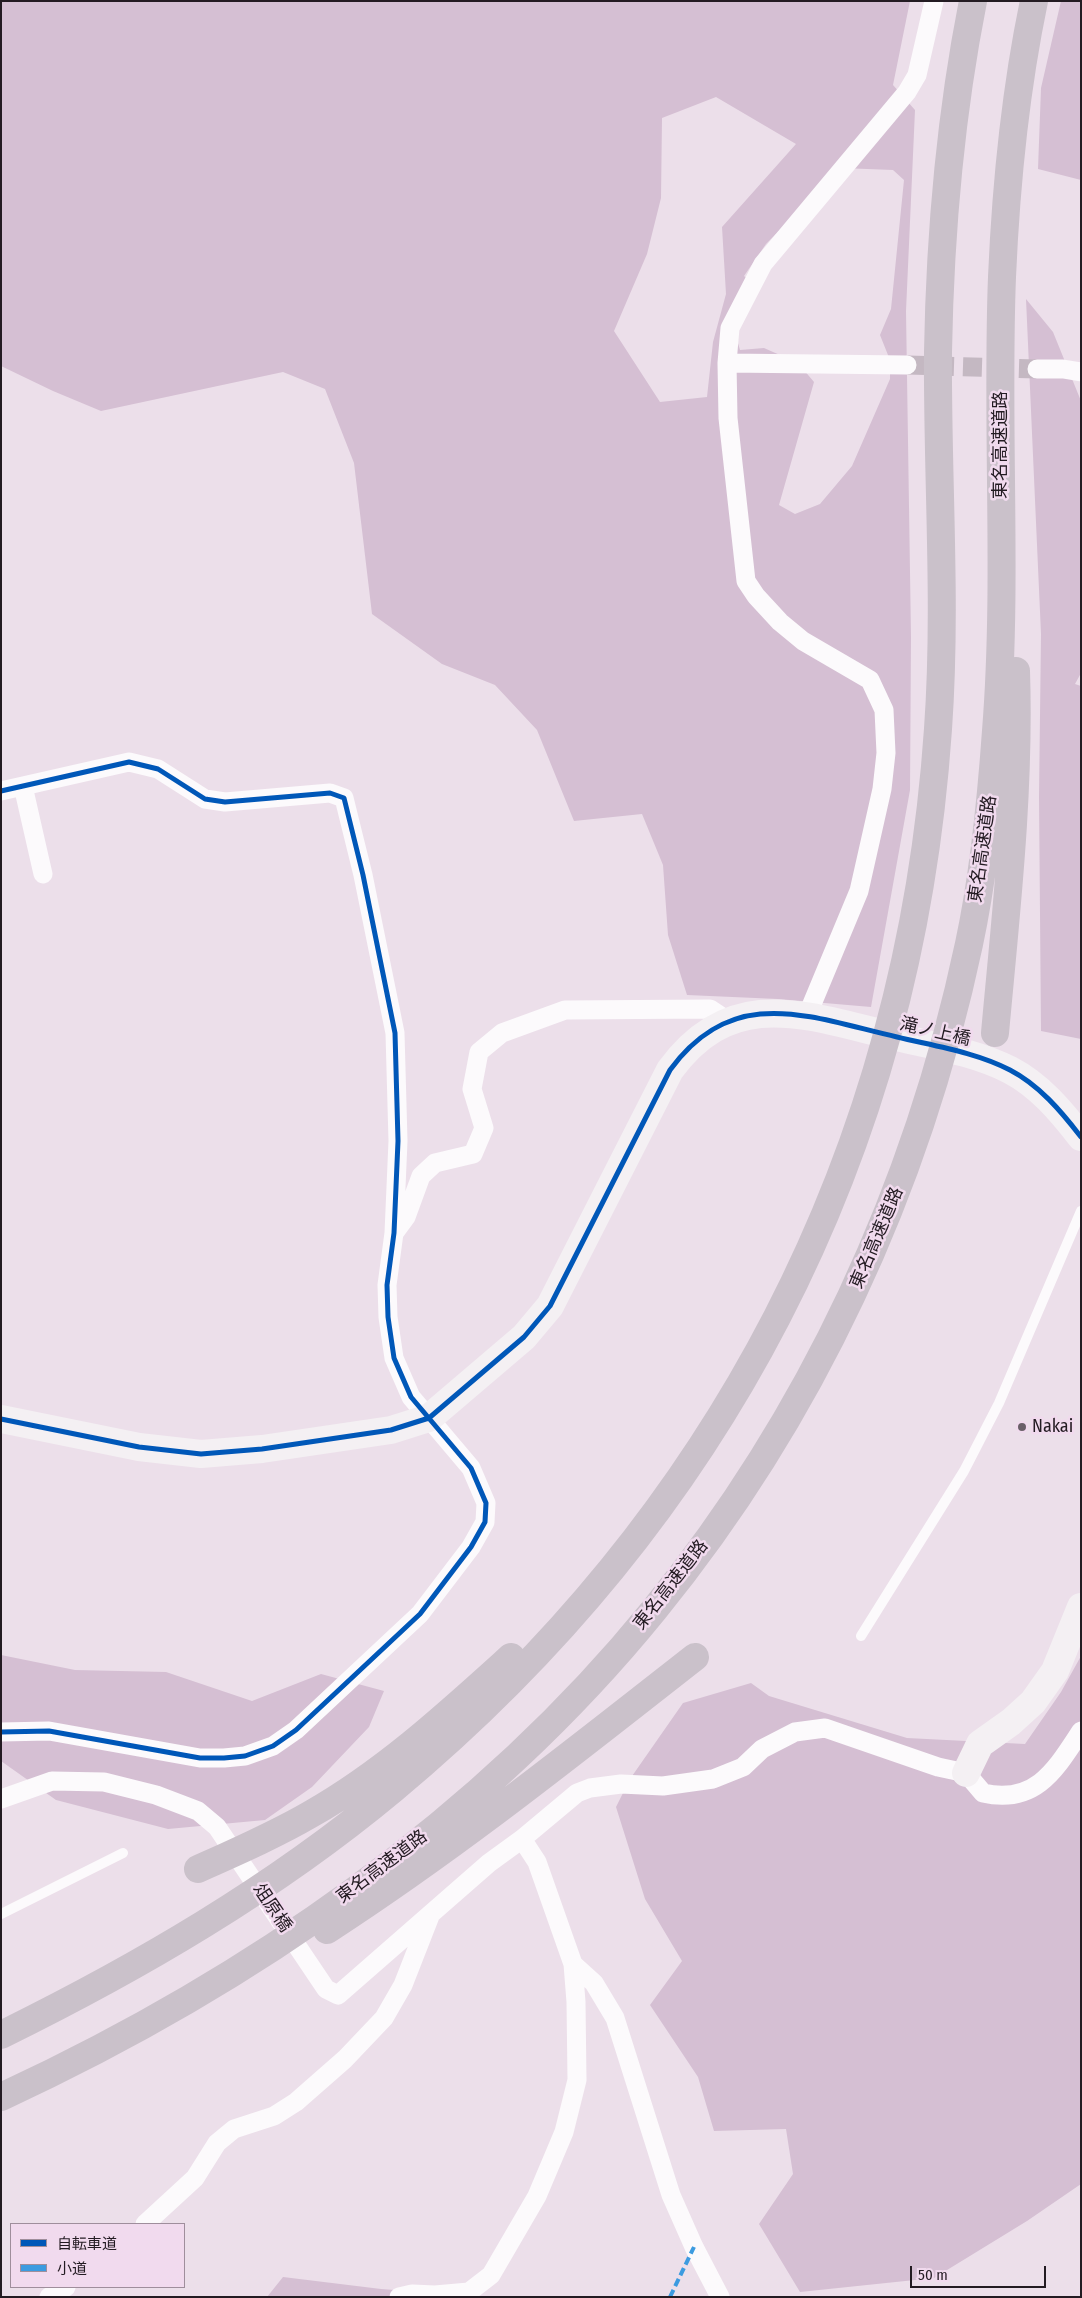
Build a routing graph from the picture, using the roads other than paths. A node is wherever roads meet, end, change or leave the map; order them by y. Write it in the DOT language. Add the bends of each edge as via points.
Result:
graph roads {
  1 [pos="934,1"];
  2 [pos="973,1"];
  3 [pos="1034,1"];
  4 [pos="727,363"];
  5 [pos="907,365"];
  6 [pos="1037,369"];
  7 [pos="1081,372"];
  8 [pos="1002,547"];
  9 [pos="23,786"];
  10 [pos="1,791"];
  11 [pos="43,874"];
  12 [pos="807,1016"];
  13 [pos="728,1021"];
  14 [pos="995,1033"];
  15 [pos="1081,1137"];
  16 [pos="1081,1211"];
  17 [pos="394,1233"];
  18 [pos="797,1276"];
  19 [pos="429,1418"];
  20 [pos="1,1419"];
  21 [pos="1081,1607"];
  22 [pos="860,1636"];
  23 [pos="695,1657"];
  24 [pos="1081,1731"];
  25 [pos="1,1732"];
  26 [pos="966,1772"];
  27 [pos="1,1799"];
  28 [pos="522,1839"];
  29 [pos="123,1853"];
  30 [pos="198,1869"];
  31 [pos="1,1914"];
  32 [pos="430,1916"];
  33 [pos="573,1964"];
  34 [pos="1,2035"];
  35 [pos="1,2097"];
  36 [pos="1,2101"];
  37 [pos="147,2223"];
  38 [pos="64,2288"];
  39 [pos="49,2297"];
  40 [pos="398,2297"];
  41 [pos="720,2297"];
  1 -- 4 [label="street" via="917,75 907,92 763,264 730,328"];
  2 -- 18 [label="highway" via="957,96 944,219 938,350 942,603 939,702 924,860 900,989 878,1069 830,1204"];
  3 -- 8 [label="highway, 東名高速道路" via="1018,98 1005,221 1001,341"];
  4 -- 5 [label="street"];
  4 -- 12 [label="street" via="728,418 746,581 780,622 803,641 870,680 884,710 886,753 882,789 859,891"];
  6 -- 7 [label="street"];
  8 -- 14 [label="highway" via="1015,652 1018,731 1012,850"];
  8 -- 35 [label="highway, 東名高速道路" via="999,684 987,832 970,940 953,1012 917,1135 875,1245 824,1351 760,1462 692,1561 622,1647 505,1766 452,1813 379,1871 260,1954 126,2033"];
  9 -- 10 [label="street"];
  9 -- 11 [label="street"];
  9 -- 17 [label="street" via="130,762 158,768 205,799 225,802 330,793 344,798 363,875 394,1033 398,1141"];
  12 -- 13 [label="street, 滝ノ上橋" via="778,1012"];
  12 -- 15 [label="street, 滝ノ上橋" via="974,1055 1010,1070 1043,1093"];
  13 -- 17 [label="street" via="710,1009 565,1010 502,1033 479,1052 472,1088 484,1128 473,1154 435,1163 421,1176 406,1217"];
  13 -- 19 [label="street" via="685,1050 670,1070 550,1306 524,1337"];
  16 -- 22 [label="lane" via="999,1403 968,1462"];
  17 -- 19 [label="street" via="387,1285 394,1358 411,1397"];
  18 -- 30 [label="highway" via="643,1504 573,1592 523,1646 428,1732 374,1773 312,1814 260,1842"];
  18 -- 34 [label="highway" via="736,1392 654,1516 600,1584 497,1696 389,1792 232,1907 150,1957"];
  19 -- 20 [label="street" via="391,1430 262,1449 201,1454 139,1447"];
  19 -- 25 [label="street" via="471,1468 486,1504 485,1522 471,1547 420,1614 296,1730 273,1746 245,1756 224,1758 200,1758 49,1731"];
  21 -- 26 [label="street" via="1055,1671 1032,1702 980,1744"];
  23 -- 36 [label="highway" via="533,1784 366,1905 274,1964 136,2044 54,2082"];
  24 -- 26 [label="street" via="1056,1769 1043,1782 1024,1792 1010,1796 983,1793"];
  26 -- 28 [label="street" via="938,1767 825,1728 795,1732 762,1749 743,1767 713,1779 663,1786 621,1784 577,1793"];
  27 -- 32 [label="street, 俎原橋" via="52,1781 104,1782 156,1795 198,1811 217,1827 326,1989 338,1995"];
  28 -- 32 [label="street" via="489,1862"];
  28 -- 33 [label="street" via="537,1862"];
  29 -- 31 [label="lane"];
  32 -- 37 [label="street" via="403,1985 384,2018 345,2059 296,2102 274,2116 234,2129 217,2143 195,2178"];
  33 -- 40 [label="street" via="576,2080 564,2132 537,2196 491,2276 469,2292"];
  33 -- 41 [label="street" via="594,1983 615,2018 671,2195"];
  38 -- 39 [label="street"];
}
